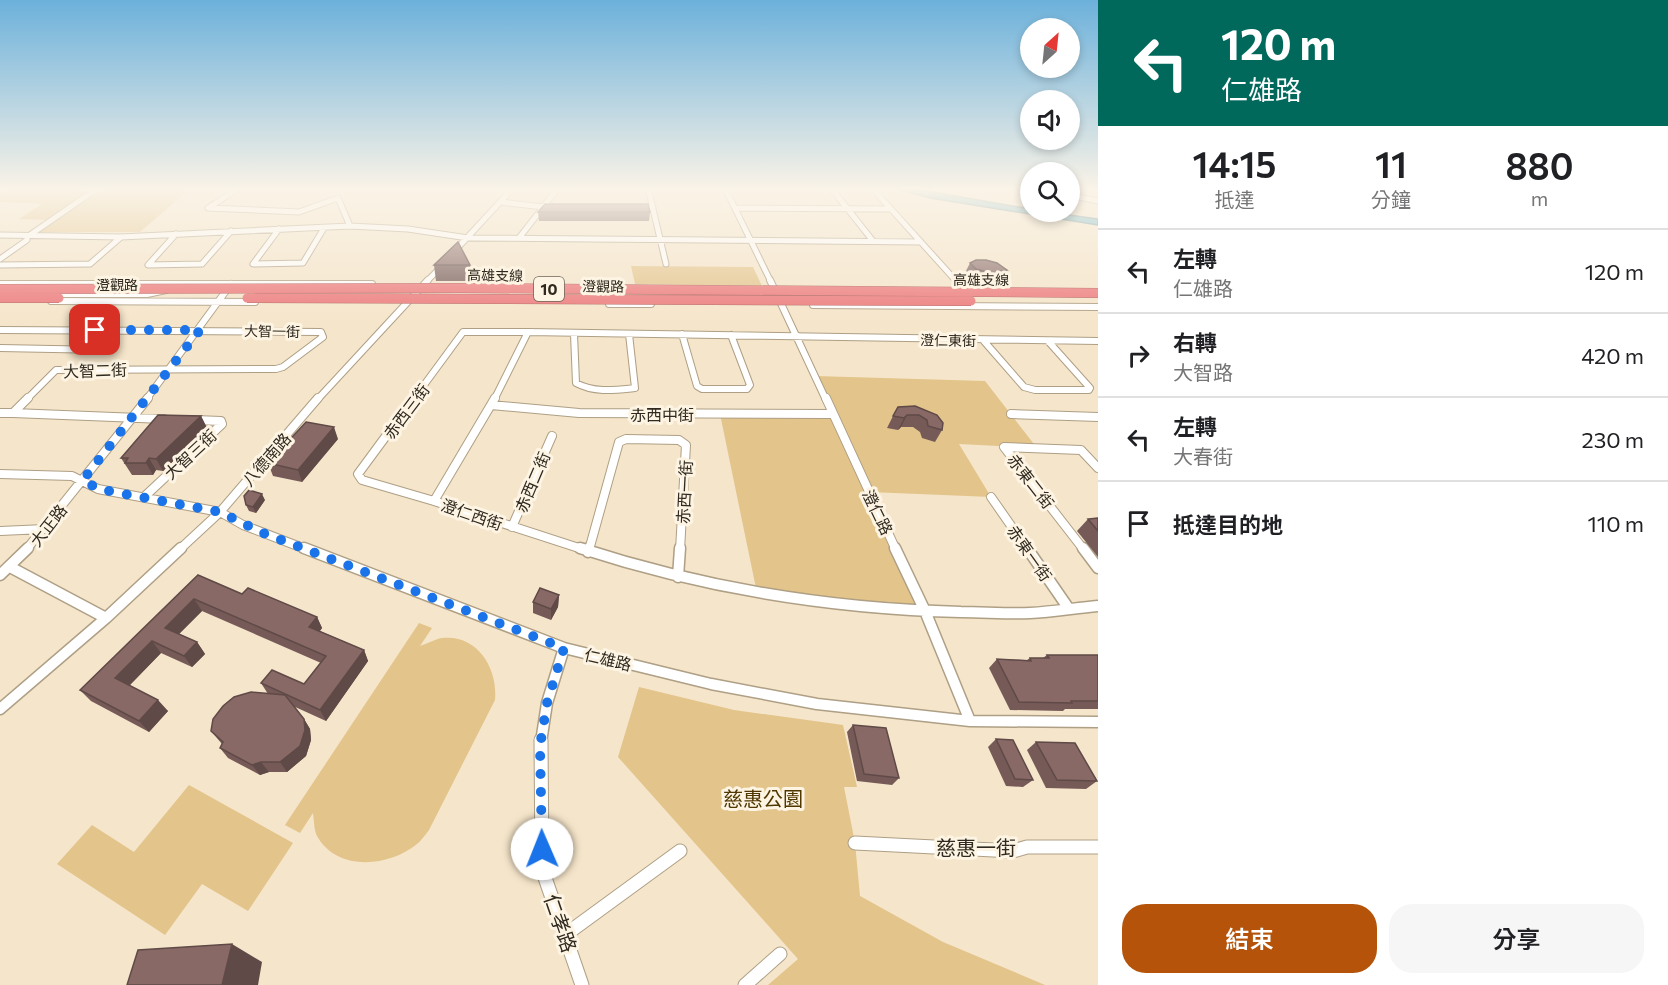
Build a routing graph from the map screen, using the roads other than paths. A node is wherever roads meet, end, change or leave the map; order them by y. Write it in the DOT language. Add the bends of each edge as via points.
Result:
graph roads {
  1 [pos="31,234"];
  2 [pos="176,234"];
  3 [pos="228,234"];
  4 [pos="275,234"];
  5 [pos="320,234"];
  6 [pos="441,234"];
  7 [pos="472,234"];
  8 [pos="522,234"];
  9 [pos="659,234"];
  10 [pos="748,234"];
  11 [pos="867,234"];
  12 [pos="914,234"];
  13 [pos="0,235"];
  14 [pos="27,237"];
  15 [pos="121,237"];
  16 [pos="468,238"];
  17 [pos="519,238"];
  18 [pos="660,239"];
  19 [pos="751,240"];
  20 [pos="873,241"];
  21 [pos="921,242"];
  22 [pos="0,259"];
  23 [pos="666,264"];
  24 [pos="0,265"];
  25 [pos="0,284"];
  26 [pos="190,284"];
  27 [pos="232,284"];
  28 [pos="426,284"];
  29 [pos="774,288"];
  30 [pos="963,288"];
  31 [pos="1098,291"];
  32 [pos="0,296"];
  33 [pos="1098,301"];
  34 [pos="219,302"];
  35 [pos="406,302"];
  36 [pos="783,304"];
  37 [pos="1098,307"];
  38 [pos="0,330"];
  39 [pos="200,330"];
  40 [pos="528,332"];
  41 [pos="574,334"];
  42 [pos="629,334"];
  43 [pos="682,334"];
  44 [pos="731,335"];
  45 [pos="797,337"];
  46 [pos="983,340"];
  47 [pos="1048,341"];
  48 [pos="1098,341"];
  49 [pos="0,348"];
  50 [pos="105,350"];
  51 [pos="171,369"];
  52 [pos="491,405"];
  53 [pos="0,413"];
  54 [pos="13,414"];
  55 [pos="833,414"];
  56 [pos="1011,414"];
  57 [pos="1098,417"];
  58 [pos="133,419"];
  59 [pos="177,420"];
  60 [pos="188,420"];
  61 [pos="552,436"];
  62 [pos="1098,468"];
  63 [pos="0,474"];
  64 [pos="83,480"];
  65 [pos="144,497"];
  66 [pos="991,497"];
  67 [pos="434,501"];
  68 [pos="220,512"];
  69 [pos="512,527"];
  70 [pos="45,529"];
  71 [pos="0,531"];
  72 [pos="588,552"];
  73 [pos="10,567"];
  74 [pos="1098,568"];
  75 [pos="0,575"];
  76 [pos="678,577"];
  77 [pos="1098,606"];
  78 [pos="1069,609"];
  79 [pos="925,611"];
  80 [pos="106,618"];
  81 [pos="564,648"];
  82 [pos="0,709"];
  83 [pos="970,721"];
  84 [pos="1098,722"];
  85 [pos="855,843"];
  86 [pos="1098,847"];
  87 [pos="680,852"];
  88 [pos="565,935"];
  89 [pos="780,954"];
  90 [pos="582,985"];
  91 [pos="745,985"];
  1 -- 14 [label="street"];
  2 -- 3 [label="street" via="148,265 201,264"];
  2 -- 15 [label="street"];
  4 -- 5 [label="street" via="255,265 303,263"];
  6 -- 16 [label="street"];
  7 -- 16 [label="street, 八德南路"];
  8 -- 17 [label="street"];
  9 -- 18 [label="street"];
  10 -- 19 [label="street, 澄仁路"];
  11 -- 20 [label="street"];
  12 -- 21 [label="street"];
  13 -- 14 [label="street"];
  14 -- 15 [label="street"];
  14 -- 22 [label="street"];
  15 -- 24 [label="street" via="90,264"];
  16 -- 17 [label="street"];
  16 -- 28 [label="street, 八德南路"];
  17 -- 18 [label="street"];
  18 -- 19 [label="street"];
  18 -- 23 [label="street"];
  19 -- 20 [label="street"];
  19 -- 29 [label="street, 澄仁路"];
  20 -- 21 [label="street"];
  21 -- 30 [label="street"];
  25 -- 26 [label="street, 澄觀路"];
  26 -- 27 [label="street, 澄觀路"];
  26 -- 32 [label="street" via="147,294"];
  27 -- 28 [label="street, 澄觀路"];
  27 -- 34 [label="street, 大正路"];
  28 -- 29 [label="street, 澄觀路"];
  28 -- 35 [label="street, 八德南路"];
  29 -- 30 [label="street, 澄觀路"];
  29 -- 36 [label="street, 澄仁路"];
  30 -- 31 [label="street, 澄觀路"];
  31 -- 32 [label="highway, 高雄支線 / 10, bridge" via="472,288"];
  32 -- 33 [label="highway, 高雄支線 / 10, bridge"];
  32 -- 34 [label="street, 澄觀路"];
  34 -- 35 [label="street, 澄觀路"];
  34 -- 39 [label="street, 大正路"];
  35 -- 36 [label="street, 澄觀路"];
  35 -- 68 [label="street, 八德南路"];
  36 -- 37 [label="street, 澄觀路"];
  36 -- 45 [label="street, 澄仁路"];
  38 -- 39 [label="street"];
  39 -- 51 [label="street, 大正路"];
  39 -- 51 [label="street, 大智一街" via="321,332 323,337 276,369"];
  40 -- 41 [label="street"];
  40 -- 52 [label="street, 澄仁西街"];
  40 -- 67 [label="street, 赤西三街" via="464,332 358,474 362,480"];
  41 -- 42 [label="street"];
  41 -- 42 [label="street" via="576,383 582,387 615,389 636,386"];
  42 -- 43 [label="street"];
  43 -- 44 [label="street"];
  43 -- 44 [label="street" via="697,386 747,389 750,385"];
  44 -- 45 [label="street"];
  45 -- 46 [label="street, 澄仁東街"];
  45 -- 55 [label="street, 澄仁路"];
  46 -- 47 [label="street, 澄仁東街"];
  46 -- 47 [label="street" via="1024,387 1089,390"];
  47 -- 48 [label="street, 澄仁東街"];
  49 -- 50 [label="street"];
  51 -- 54 [label="street, 大智二街" via="56,370"];
  51 -- 58 [label="street, 大正路"];
  52 -- 55 [label="street, 赤西中街" via="589,413"];
  52 -- 67 [label="street, 澄仁西街"];
  53 -- 54 [label="street"];
  54 -- 58 [label="street"];
  55 -- 79 [label="street, 澄仁路"];
  56 -- 57 [label="street"];
  58 -- 59 [label="street, 大智三街"];
  58 -- 64 [label="street, 大正路"];
  60 -- 65 [label="street, 大智三街" via="222,424"];
  61 -- 69 [label="street, 赤西二街"];
  62 -- 74 [label="street, 赤東二街" via="1081,450 1004,447"];
  63 -- 64 [label="street, 仁雄路" via="72,476"];
  64 -- 65 [label="street, 仁雄路" via="98,489"];
  64 -- 70 [label="street, 大正路"];
  65 -- 68 [label="street, 仁雄路"];
  66 -- 78 [label="street, 赤東一街"];
  67 -- 69 [label="street, 澄仁西街"];
  68 -- 80 [label="street, 八德南路"];
  68 -- 81 [label="street, 仁雄路" via="263,533"];
  69 -- 72 [label="street, 澄仁西街"];
  70 -- 71 [label="street"];
  70 -- 73 [label="street, 大正路"];
  72 -- 76 [label="street, 澄仁西街"];
  72 -- 76 [label="street, 赤西一街" via="619,441 679,440 686,445"];
  73 -- 75 [label="street, 大正路"];
  73 -- 80 [label="street"];
  76 -- 79 [label="street, 澄仁西街" via="757,592"];
  77 -- 78 [label="street"];
  78 -- 79 [label="street" via="1029,613"];
  79 -- 83 [label="street, 澄仁路"];
  80 -- 82 [label="street, 八德南路"];
  81 -- 83 [label="street, 仁雄路" via="817,705"];
  81 -- 88 [label="street, 仁孝路" via="547,703 540,746 542,869"];
  83 -- 84 [label="street, 仁雄路"];
  85 -- 86 [label="street, 慈惠一街" via="1013,851 1027,846"];
  87 -- 88 [label="street"];
  88 -- 90 [label="street, 仁孝路"];
  89 -- 91 [label="street"];
}
